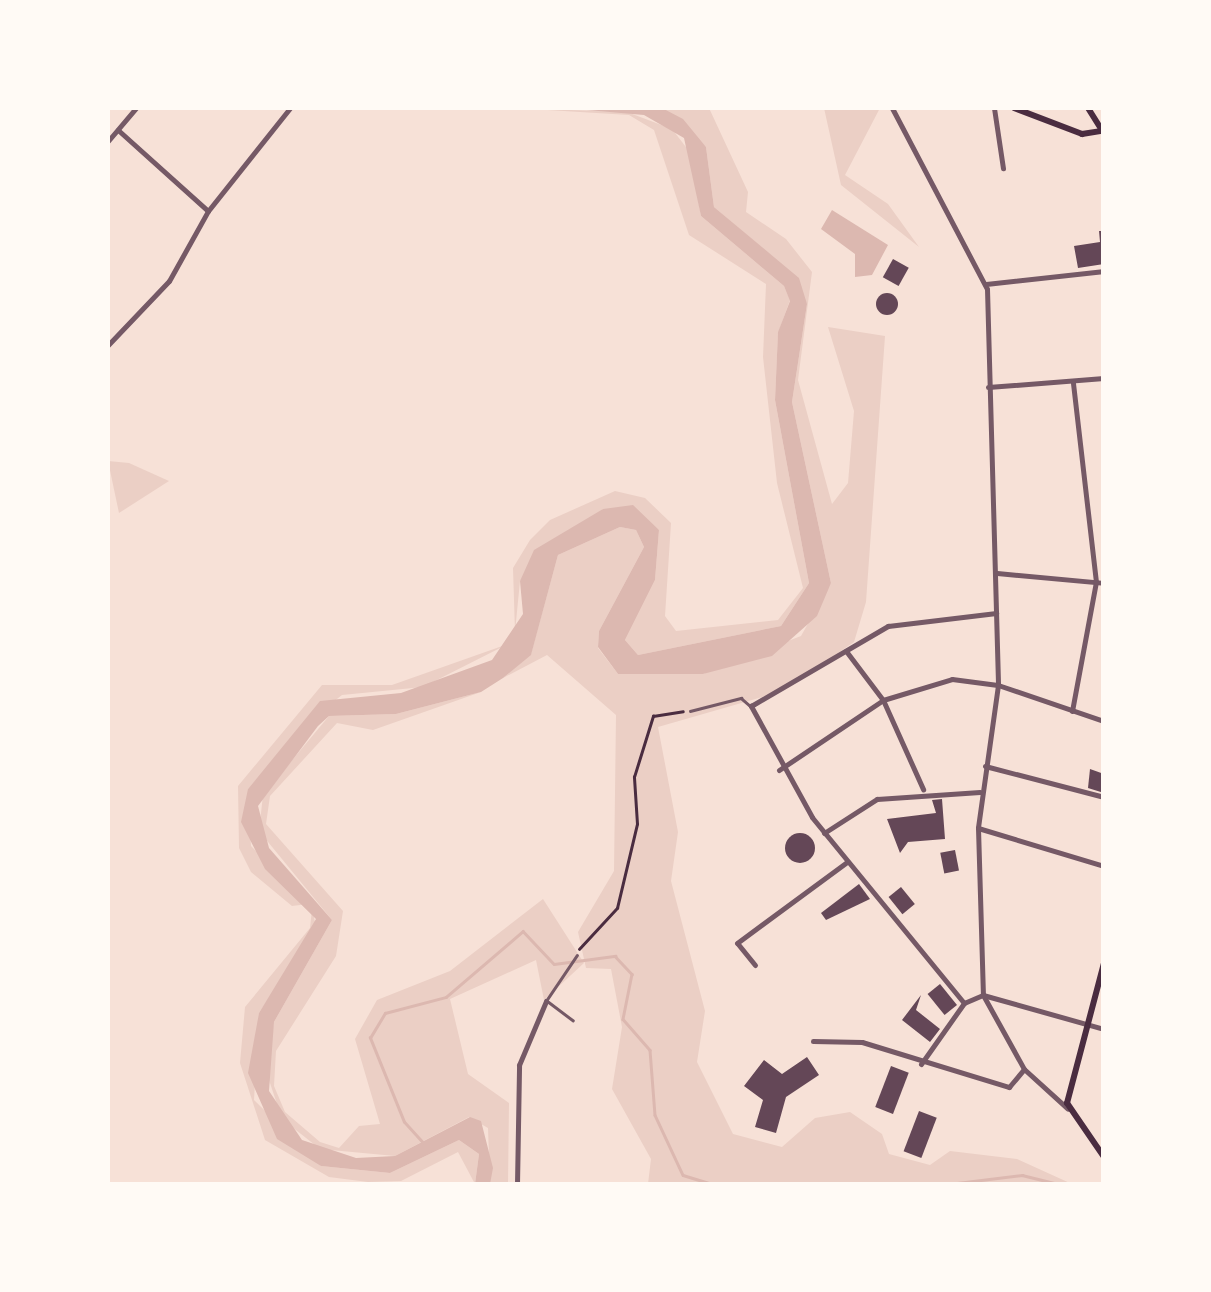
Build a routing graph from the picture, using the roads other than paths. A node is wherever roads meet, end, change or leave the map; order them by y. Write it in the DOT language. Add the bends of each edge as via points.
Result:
graph roads {
  1 [pos="136,108"];
  2 [pos="290,108"];
  3 [pos="892,108"];
  4 [pos="994,108"];
  5 [pos="1014,108"];
  6 [pos="1088,108"];
  7 [pos="1097,112"];
  8 [pos="118,130"];
  9 [pos="1103,133"];
  10 [pos="108,141"];
  11 [pos="1003,168"];
  12 [pos="208,211"];
  13 [pos="1104,271"];
  14 [pos="986,284"];
  15 [pos="108,345"];
  16 [pos="1104,378"];
  17 [pos="1073,382"];
  18 [pos="988,388"];
  19 [pos="996,573"];
  20 [pos="1100,582"];
  21 [pos="996,613"];
  22 [pos="846,651"];
  23 [pos="998,685"];
  24 [pos="884,700"];
  25 [pos="750,706"];
  26 [pos="690,711"];
  27 [pos="1072,711"];
  28 [pos="1104,722"];
  29 [pos="986,766"];
  30 [pos="779,770"];
  31 [pos="923,789"];
  32 [pos="980,792"];
  33 [pos="1104,796"];
  34 [pos="978,828"];
  35 [pos="824,832"];
  36 [pos="847,862"];
  37 [pos="1104,866"];
  38 [pos="576,955"];
  39 [pos="1104,962"];
  40 [pos="755,966"];
  41 [pos="983,994"];
  42 [pos="546,1001"];
  43 [pos="964,1003"];
  44 [pos="573,1021"];
  45 [pos="1084,1024"];
  46 [pos="1104,1029"];
  47 [pos="813,1041"];
  48 [pos="921,1064"];
  49 [pos="1024,1069"];
  50 [pos="1068,1109"];
  51 [pos="1104,1156"];
  52 [pos="517,1184"];
  1 -- 8 [label="street"];
  2 -- 12 [label="street"];
  3 -- 14 [label="street"];
  4 -- 11 [label="street"];
  5 -- 9 [label="main road" via="1082,134"];
  6 -- 7 [label="main road"];
  7 -- 9 [label="main road"];
  8 -- 10 [label="street"];
  8 -- 12 [label="street"];
  12 -- 15 [label="street" via="169,282"];
  13 -- 14 [label="street"];
  14 -- 18 [label="street"];
  16 -- 17 [label="street"];
  17 -- 18 [label="street"];
  17 -- 20 [label="street"];
  18 -- 19 [label="street"];
  19 -- 20 [label="street"];
  19 -- 21 [label="street"];
  20 -- 27 [label="street"];
  21 -- 22 [label="street" via="888,626"];
  21 -- 23 [label="street"];
  22 -- 24 [label="street"];
  22 -- 25 [label="street"];
  23 -- 24 [label="street" via="952,679"];
  23 -- 27 [label="street"];
  23 -- 29 [label="street"];
  24 -- 30 [label="street"];
  24 -- 31 [label="street"];
  25 -- 26 [label="lane" via="741,698"];
  25 -- 30 [label="street"];
  27 -- 28 [label="street"];
  29 -- 32 [label="street"];
  29 -- 33 [label="street"];
  30 -- 35 [label="street"];
  31 -- 32 [label="street"];
  31 -- 35 [label="street" via="863,805"];
  32 -- 34 [label="street"];
  34 -- 37 [label="street"];
  34 -- 41 [label="street"];
  35 -- 36 [label="street"];
  36 -- 40 [label="street" via="737,943"];
  36 -- 43 [label="street"];
  38 -- 42 [label="lane"];
  39 -- 45 [label="main road"];
  41 -- 43 [label="street"];
  41 -- 45 [label="street"];
  41 -- 49 [label="street"];
  42 -- 44 [label="lane"];
  42 -- 52 [label="street" via="519,1064"];
  43 -- 48 [label="street"];
  45 -- 46 [label="street"];
  45 -- 50 [label="main road"];
  47 -- 48 [label="street" via="862,1042"];
  48 -- 49 [label="street" via="1009,1087"];
  49 -- 50 [label="street"];
  50 -- 51 [label="main road"];
}
